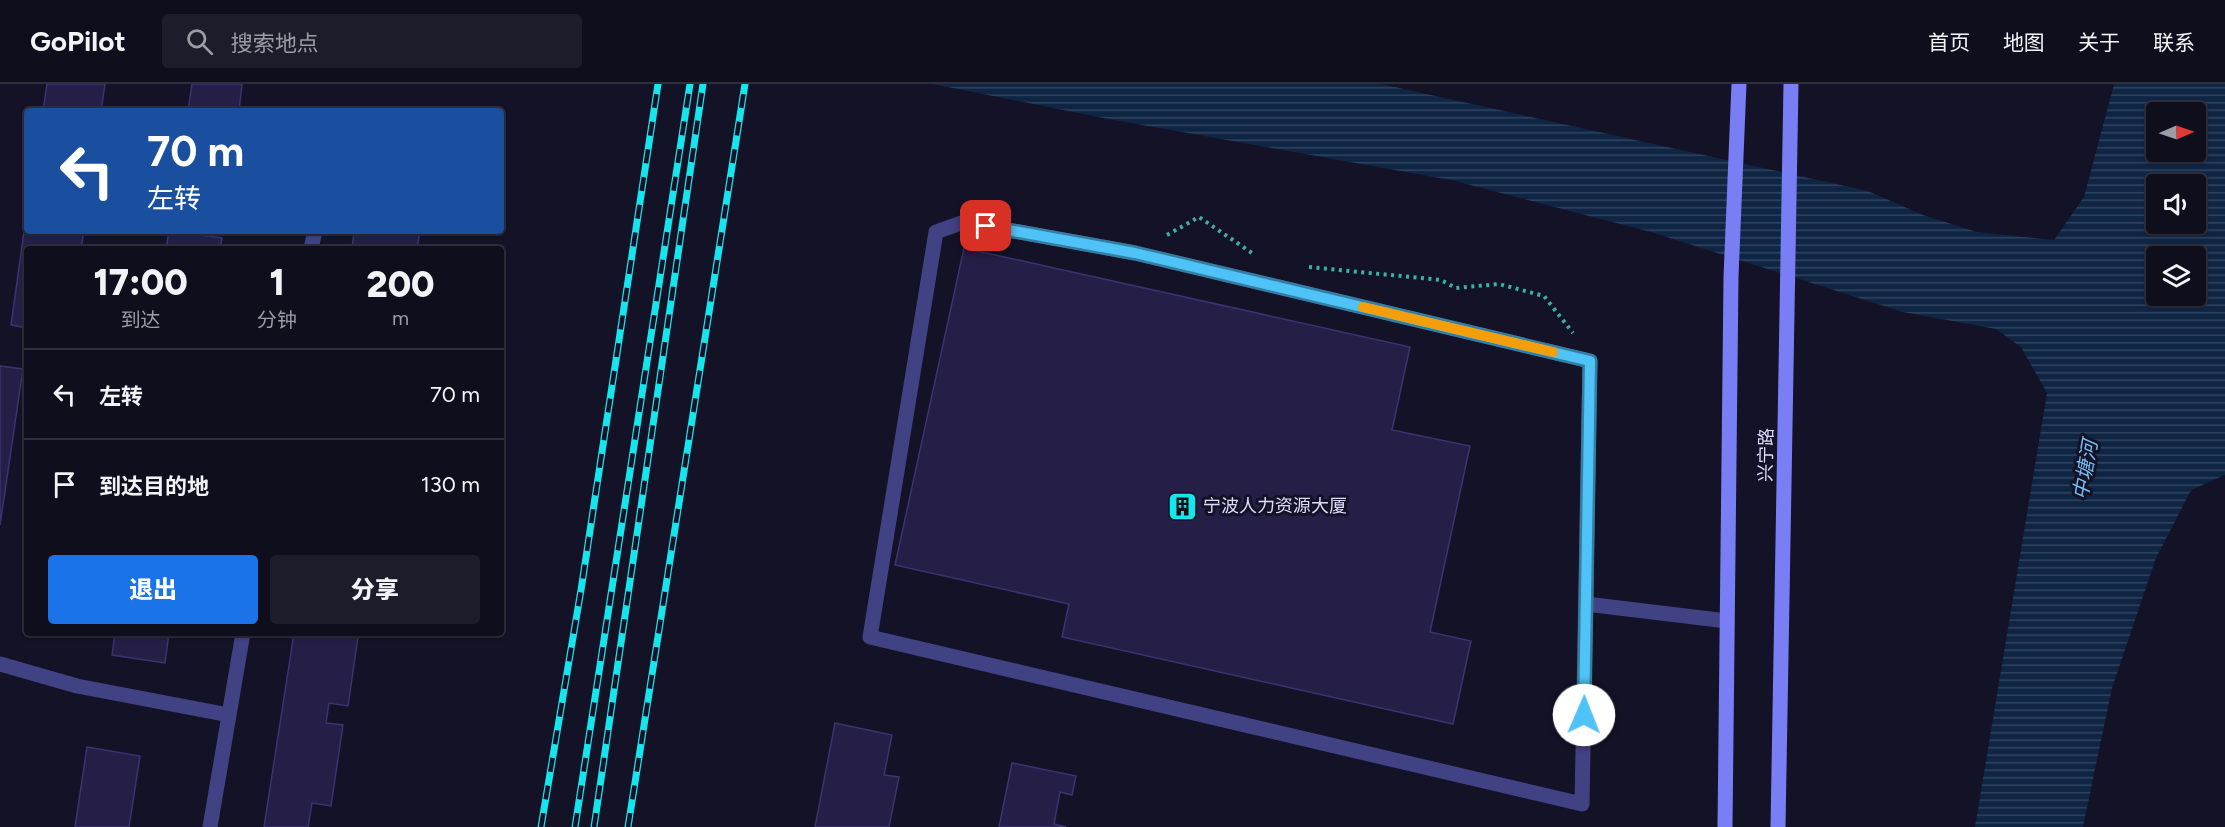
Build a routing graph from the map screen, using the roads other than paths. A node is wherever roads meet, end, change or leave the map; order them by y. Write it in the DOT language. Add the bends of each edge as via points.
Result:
graph roads {
  1 [pos="1739,84"];
  2 [pos="1791,84"];
  3 [pos="1586,604"];
  4 [pos="1727,621"];
  5 [pos="242,636"];
  6 [pos="0,664"];
  7 [pos="229,715"];
  8 [pos="210,827"];
  9 [pos="1725,827"];
  10 [pos="1778,827"];
  1 -- 4 [label="main road" via="1731,277"];
  2 -- 10 [label="main road, 兴宁路"];
  3 -- 3 [label="lane" via="1582,804 870,637 936,232 964,222 1135,253 1590,361"];
  3 -- 4 [label="lane"];
  4 -- 9 [label="main road"];
  5 -- 7 [label="lane"];
  6 -- 7 [label="lane" via="77,686"];
  7 -- 8 [label="lane"];
}
